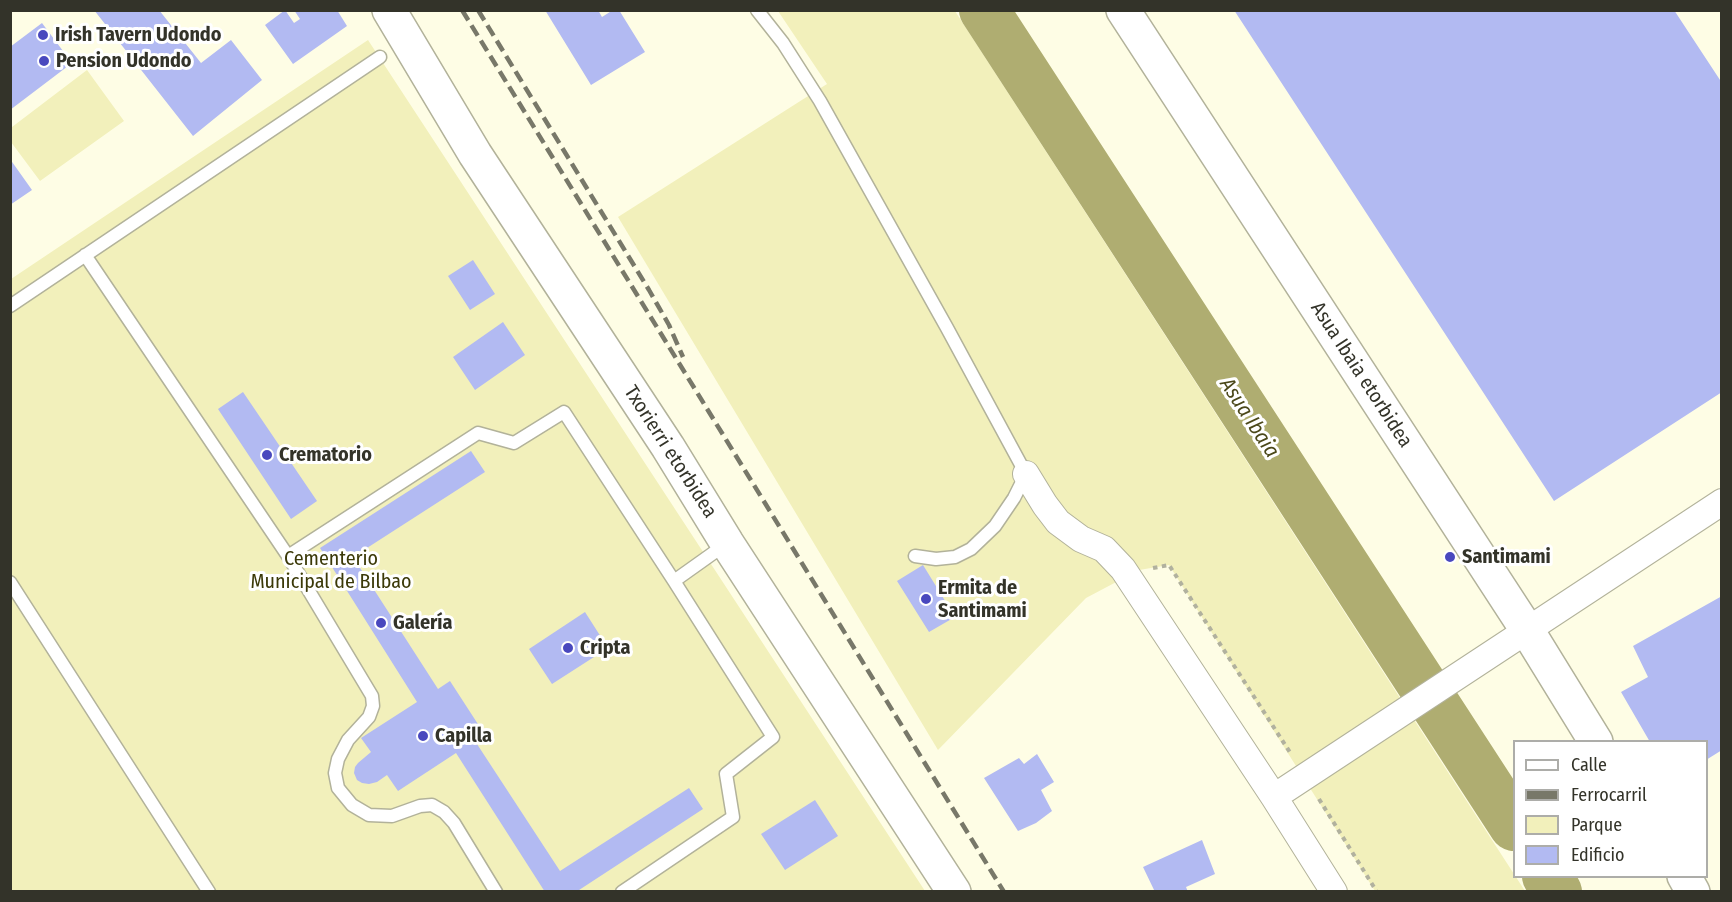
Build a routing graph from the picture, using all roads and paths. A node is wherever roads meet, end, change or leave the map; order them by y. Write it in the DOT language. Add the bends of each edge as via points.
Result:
graph roads {
  1 [pos="390,10"];
  2 [pos="757,10"];
  3 [pos="1123,10"];
  4 [pos="380,57"];
  5 [pos="85,255"];
  6 [pos="10,306"];
  7 [pos="1026,474"];
  8 [pos="1722,502"];
  9 [pos="728,543"];
  10 [pos="288,556"];
  11 [pos="915,556"];
  12 [pos="1123,569"];
  13 [pos="674,581"];
  14 [pos="10,582"];
  15 [pos="1527,630"];
  16 [pos="1595,740"];
  17 [pos="1306,777"];
  18 [pos="1274,797"];
  19 [pos="1685,878"];
  20 [pos="209,891"];
  21 [pos="496,891"];
  22 [pos="622,891"];
  23 [pos="954,891"];
  24 [pos="1334,891"];
  25 [pos="1377,891"];
  26 [pos="1693,891"];
  1 -- 9 [label="street, Txorierri etorbidea" via="475,154"];
  2 -- 7 [label="lane" via="820,101"];
  3 -- 15 [label="street, Asua Ibaia etorbidea"];
  4 -- 5 [label="lane"];
  5 -- 6 [label="lane"];
  5 -- 10 [label="lane"];
  7 -- 11 [label="lane" via="995,526 971,549 955,557"];
  7 -- 12 [label="street" via="1059,522 1081,539 1104,549"];
  8 -- 15 [label="street"];
  9 -- 13 [label="lane"];
  9 -- 23 [label="street, Txorierri etorbidea"];
  10 -- 13 [label="lane" via="478,433 514,443 564,412"];
  10 -- 21 [label="lane" via="372,696 369,717 348,740 338,759 338,788 352,805 369,815 392,816 432,805 444,812"];
  12 -- 17 [label="path" via="1169,565"];
  12 -- 18 [label="street"];
  13 -- 22 [label="lane" via="773,736 726,774 733,817"];
  14 -- 20 [label="lane"];
  15 -- 16 [label="street, Asua Ibaia etorbidea"];
  15 -- 17 [label="street"];
  17 -- 18 [label="street"];
  17 -- 25 [label="path"];
  18 -- 24 [label="street"];
  19 -- 26 [label="street"];
}
